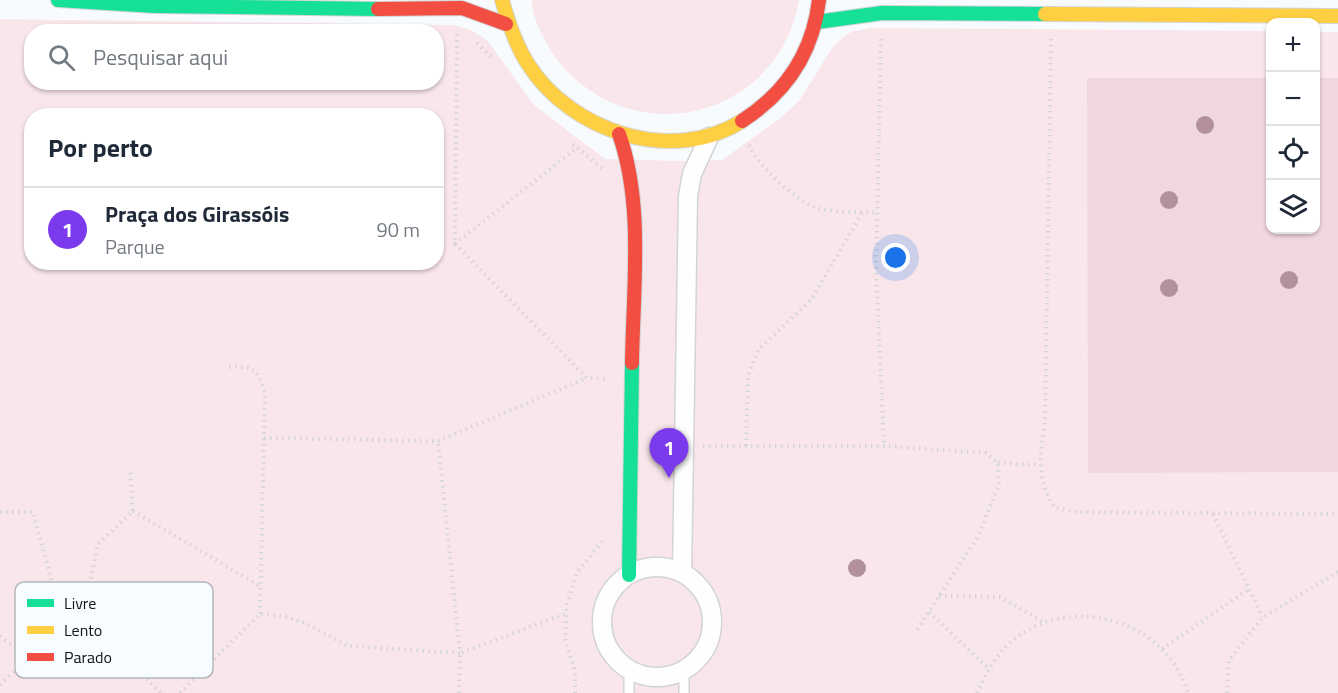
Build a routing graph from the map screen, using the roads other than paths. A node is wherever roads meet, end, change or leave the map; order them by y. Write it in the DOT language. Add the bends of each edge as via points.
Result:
graph roads {
  1 [pos="58,0"];
  2 [pos="502,0"];
  3 [pos="819,0"];
  4 [pos="1338,16"];
  5 [pos="817,22"];
  6 [pos="506,24"];
  7 [pos="619,134"];
  8 [pos="709,137"];
  9 [pos="682,573"];
  10 [pos="629,575"];
  11 [pos="629,670"];
  12 [pos="684,670"];
  13 [pos="629,693"];
  14 [pos="684,693"];
  1 -- 6 [label="main road" via="350,10 462,8"];
  2 -- 6 [label="main road"];
  3 -- 5 [label="main road"];
  4 -- 5 [label="main road" via="882,13"];
  5 -- 8 [label="main road" via="800,65 775,94 739,122"];
  6 -- 7 [label="main road" via="517,50 560,102"];
  7 -- 8 [label="main road" via="662,141"];
  7 -- 10 [label="main road" via="634,195"];
  8 -- 9 [label="street" via="689,190"];
  9 -- 10 [label="street" via="657,567"];
  9 -- 12 [label="street" via="702,591 712,621 710,639 703,652"];
  10 -- 11 [label="street" via="611,592 603,621 611,652"];
  11 -- 12 [label="street" via="657,678"];
  11 -- 13 [label="lane"];
  12 -- 14 [label="lane"];
}
